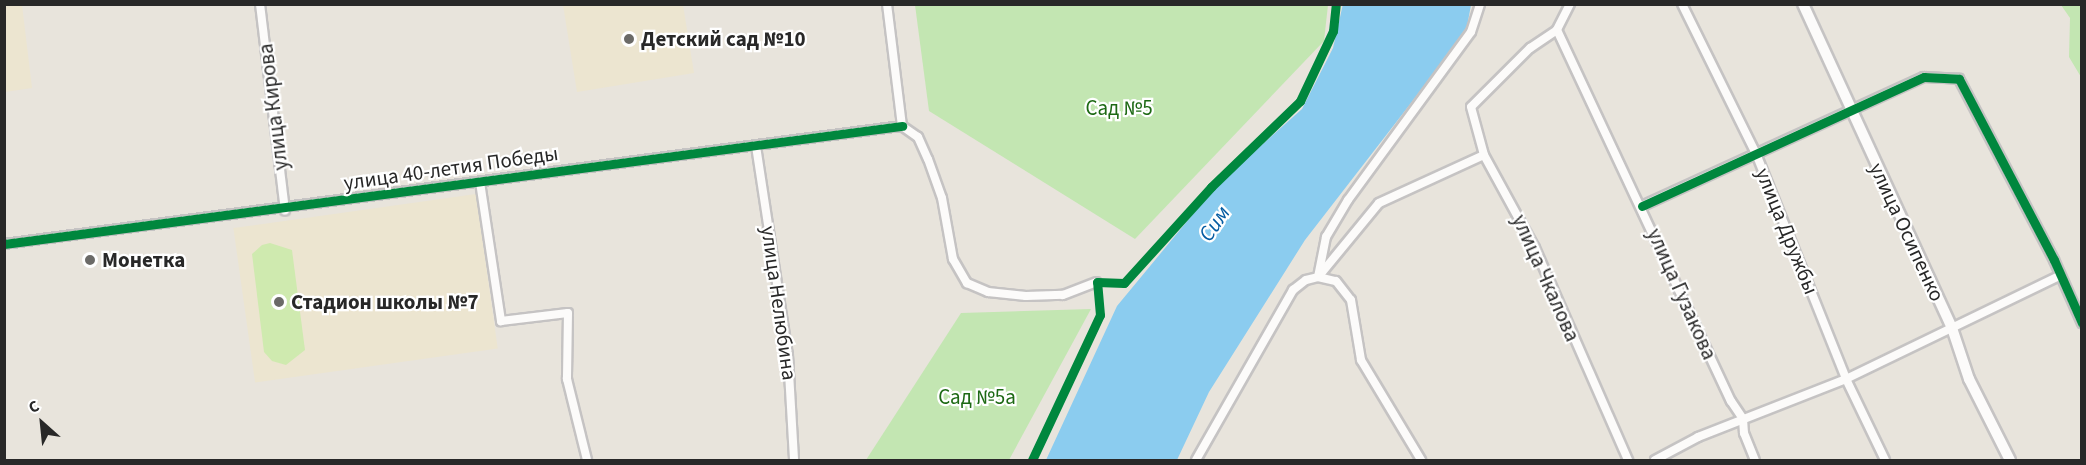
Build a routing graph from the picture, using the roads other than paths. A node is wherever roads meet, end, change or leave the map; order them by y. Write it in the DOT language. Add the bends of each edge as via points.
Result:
graph roads {
  1 [pos="260,4"];
  2 [pos="887,4"];
  3 [pos="1480,4"];
  4 [pos="1570,4"];
  5 [pos="1682,4"];
  6 [pos="1803,4"];
  7 [pos="1557,30"];
  8 [pos="1850,112"];
  9 [pos="902,126"];
  10 [pos="756,146"];
  11 [pos="1484,155"];
  12 [pos="1757,156"];
  13 [pos="480,182"];
  14 [pos="1642,206"];
  15 [pos="285,210"];
  16 [pos="4,244"];
  17 [pos="2059,276"];
  18 [pos="1318,278"];
  19 [pos="1097,282"];
  20 [pos="2082,323"];
  21 [pos="1952,328"];
  22 [pos="1846,379"];
  23 [pos="1743,419"];
  24 [pos="587,460"];
  25 [pos="794,460"];
  26 [pos="1196,460"];
  27 [pos="1421,460"];
  28 [pos="1628,460"];
  29 [pos="1655,460"];
  30 [pos="1755,460"];
  31 [pos="1885,460"];
  32 [pos="2010,460"];
  1 -- 15 [label="street, улица Кирова"];
  2 -- 9 [label="street"];
  3 -- 18 [label="street" via="1471,32 1348,200 1326,237"];
  4 -- 7 [label="street"];
  5 -- 12 [label="street, улица Дружбы"];
  6 -- 8 [label="main road, улица Осипенко"];
  7 -- 11 [label="street, улица Чкалова" via="1530,48 1471,107"];
  7 -- 14 [label="street, улица Гузакова"];
  8 -- 12 [label="street"];
  8 -- 17 [label="street" via="1924,77 1959,80"];
  8 -- 21 [label="main road, улица Осипенко"];
  9 -- 10 [label="street, улица 40-летия Победы"];
  9 -- 19 [label="street" via="918,137 928,159 942,198 953,259 967,283 988,292 1026,296 1063,295"];
  10 -- 13 [label="street, улица 40-летия Победы"];
  10 -- 25 [label="street, улица Нелюбина" via="788,355"];
  11 -- 18 [label="street" via="1379,203"];
  11 -- 28 [label="street, улица Чкалова" via="1535,248"];
  12 -- 14 [label="street"];
  12 -- 22 [label="street, улица Дружбы"];
  13 -- 15 [label="street, улица 40-летия Победы"];
  13 -- 24 [label="street" via="501,321 568,313 567,380"];
  14 -- 23 [label="street, улица Гузакова" via="1690,315"];
  15 -- 16 [label="street, улица 40-летия Победы"];
  17 -- 20 [label="street"];
  17 -- 21 [label="street"];
  18 -- 26 [label="street" via="1306,280 1293,290"];
  18 -- 27 [label="street" via="1336,281 1351,300 1361,360"];
  21 -- 22 [label="street"];
  21 -- 32 [label="main road, улица Осипенко" via="1969,379"];
  22 -- 23 [label="street"];
  22 -- 31 [label="street, улица Дружбы"];
  23 -- 29 [label="street"];
  23 -- 30 [label="street, улица Гузакова"];
}
